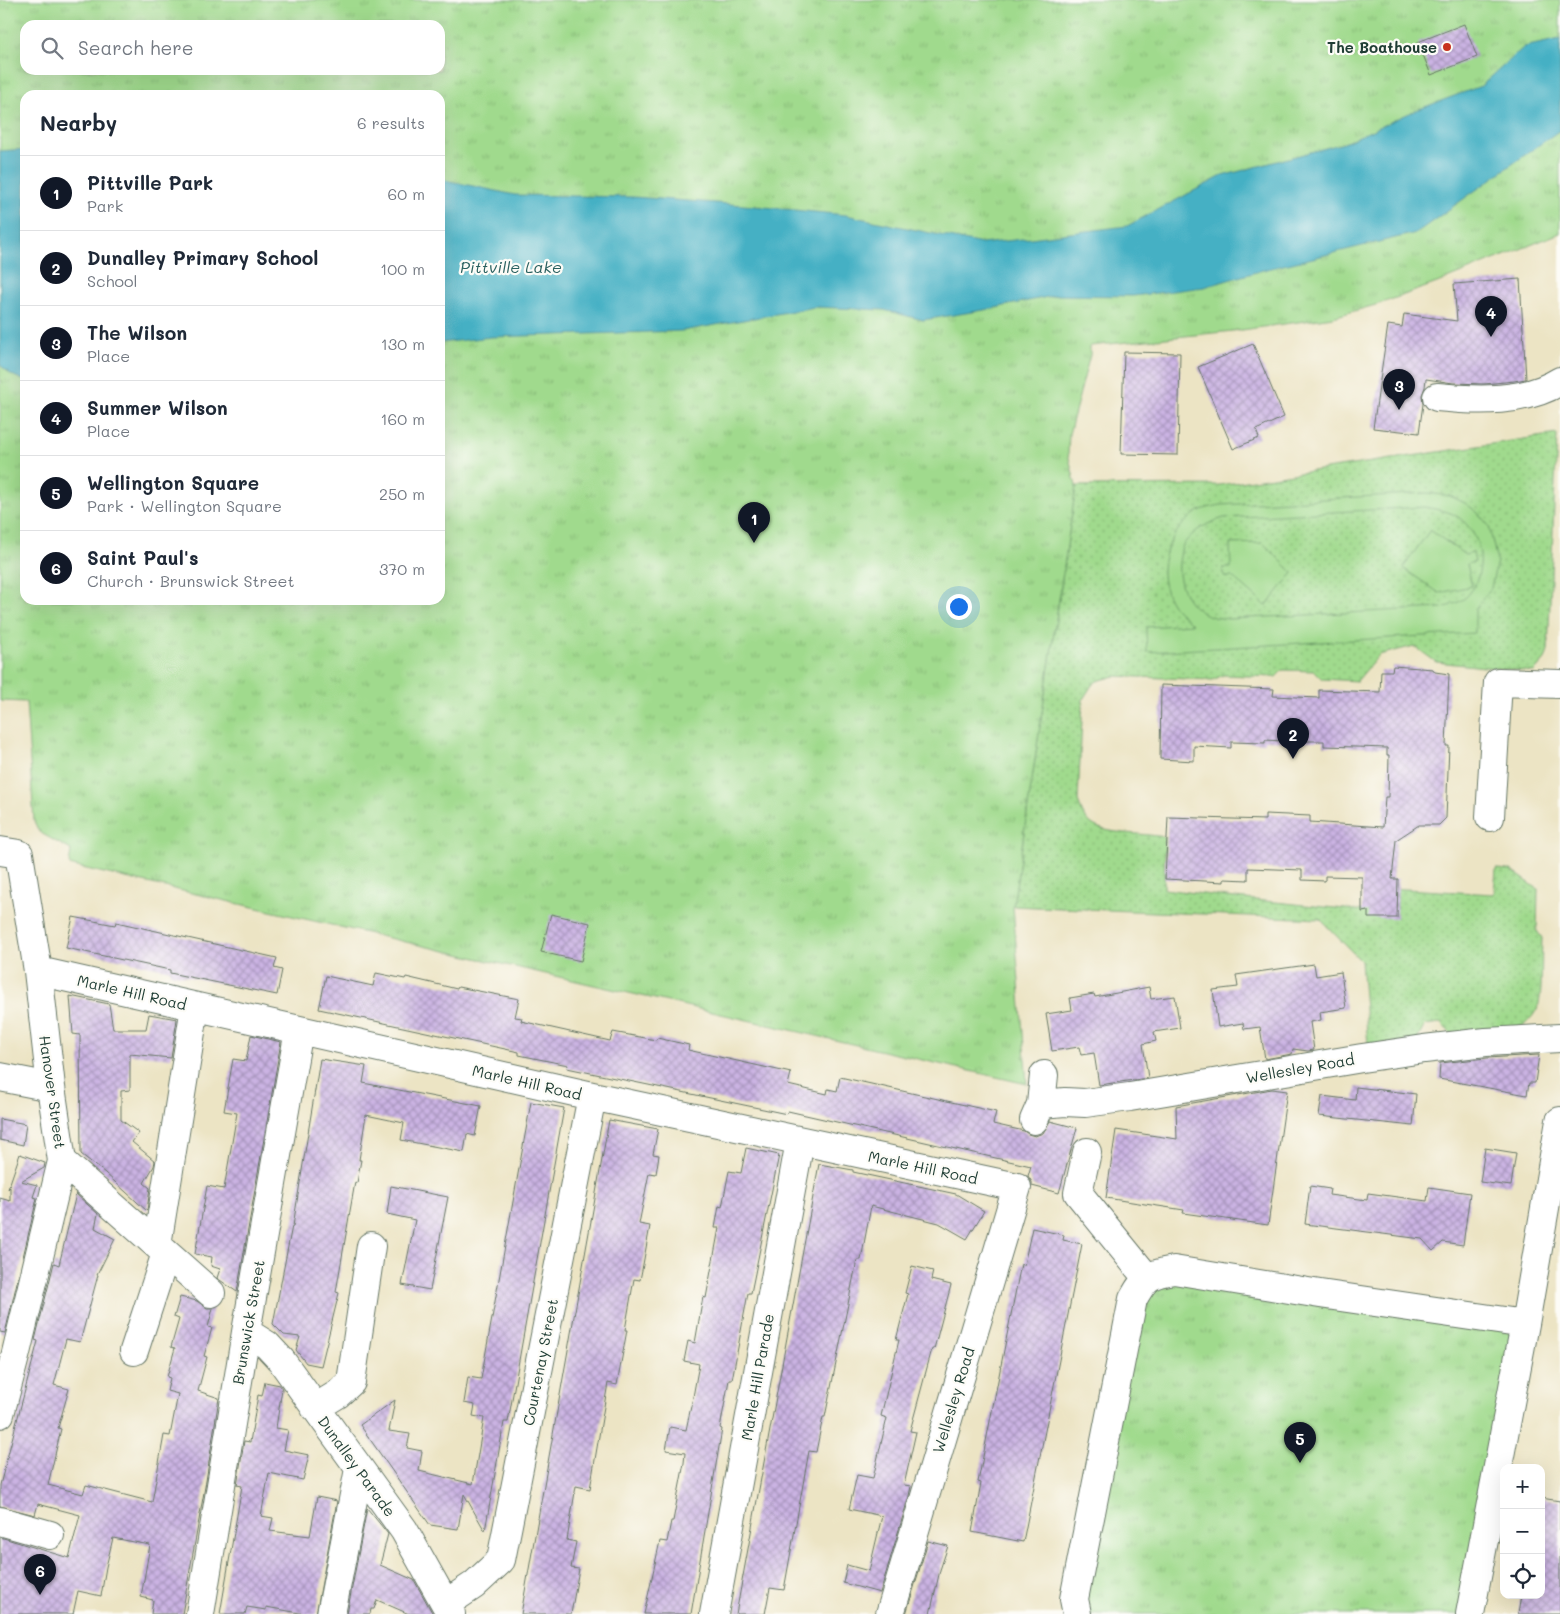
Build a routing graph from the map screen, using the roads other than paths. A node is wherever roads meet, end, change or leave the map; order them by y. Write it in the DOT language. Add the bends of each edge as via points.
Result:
graph roads {
  1 [pos="1560,380"];
  2 [pos="1437,397"];
  3 [pos="1560,684"];
  4 [pos="1490,817"];
  5 [pos="9,852"];
  6 [pos="38,971"];
  7 [pos="196,1007"];
  8 [pos="299,1030"];
  9 [pos="1560,1038"];
  10 [pos="1044,1074"];
  11 [pos="0,1077"];
  12 [pos="51,1087"];
  13 [pos="592,1096"];
  14 [pos="1560,1121"];
  15 [pos="800,1140"];
  16 [pos="1087,1152"];
  17 [pos="62,1161"];
  18 [pos="1017,1187"];
  19 [pos="371,1246"];
  20 [pos="162,1249"];
  21 [pos="1147,1278"];
  22 [pos="211,1293"];
  23 [pos="1525,1324"];
  24 [pos="246,1332"];
  25 [pos="8,1351"];
  26 [pos="134,1351"];
  27 [pos="315,1408"];
  28 [pos="0,1414"];
  29 [pos="359,1469"];
  30 [pos="0,1521"];
  31 [pos="50,1535"];
  32 [pos="449,1609"];
  33 [pos="200,1614"];
  34 [pos="330,1614"];
  35 [pos="714,1614"];
  36 [pos="890,1614"];
  37 [pos="1077,1614"];
  38 [pos="1470,1614"];
  1 -- 2 [label="street" via="1518,397"];
  3 -- 4 [label="street" via="1498,682"];
  5 -- 6 [label="street, Hanover Street"];
  6 -- 7 [label="street, Marle Hill Road"];
  6 -- 12 [label="street, Hanover Street"];
  7 -- 8 [label="street, Marle Hill Road"];
  7 -- 20 [label="street"];
  8 -- 13 [label="street, Marle Hill Road"];
  8 -- 24 [label="street, Brunswick Street"];
  9 -- 10 [label="street, Wellesley Road" via="1424,1049 1130,1097 1085,1103 1065,1102 1037,1112"];
  11 -- 12 [label="street"];
  12 -- 17 [label="street, Hanover Street"];
  13 -- 15 [label="street, Marle Hill Road"];
  13 -- 32 [label="street, Courtenay Street" via="501,1560"];
  14 -- 23 [label="street"];
  15 -- 18 [label="street, Marle Hill Road"];
  15 -- 35 [label="street, Marle Hill Parade"];
  16 -- 21 [label="street" via="1078,1194"];
  17 -- 20 [label="street"];
  17 -- 25 [label="street, Hanover Street"];
  18 -- 36 [label="street, Wellesley Road"];
  19 -- 27 [label="street" via="351,1382"];
  20 -- 22 [label="street"];
  20 -- 26 [label="street"];
  21 -- 23 [label="street" via="1158,1272 1174,1270"];
  21 -- 37 [label="street" via="1132,1299 1074,1599"];
  23 -- 38 [label="street"];
  24 -- 27 [label="street, Dunalley Parade" via="267,1345 281,1360"];
  24 -- 33 [label="street, Brunswick Street"];
  25 -- 28 [label="street, Hanover Street"];
  27 -- 29 [label="street, Dunalley Parade"];
  29 -- 32 [label="street, Dunalley Parade" via="404,1530"];
  29 -- 34 [label="street"];
  30 -- 31 [label="street"];
}
